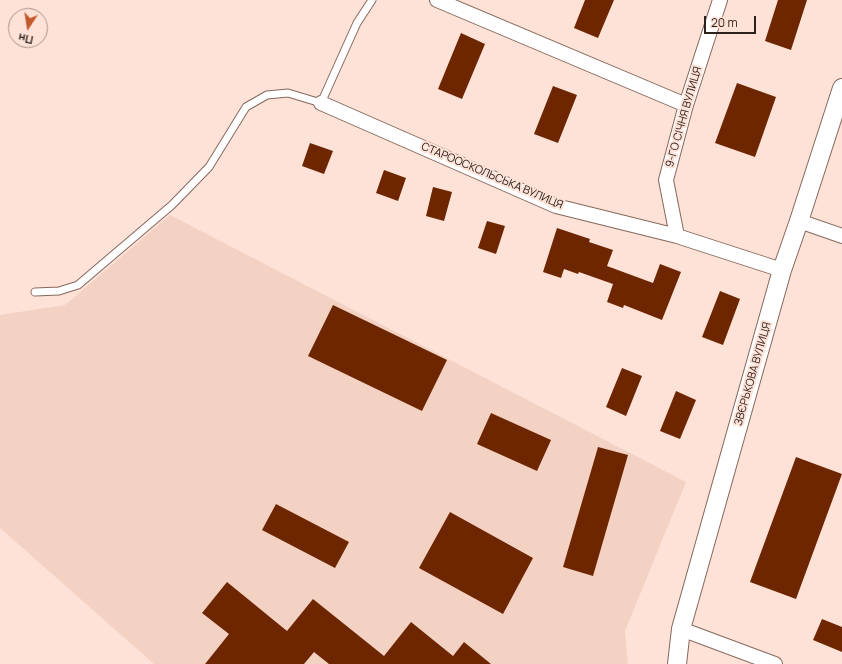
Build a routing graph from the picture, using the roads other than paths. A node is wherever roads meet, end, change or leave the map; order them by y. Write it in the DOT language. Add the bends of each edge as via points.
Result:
graph roads {
  1 [pos="372,0"];
  2 [pos="437,0"];
  3 [pos="719,0"];
  4 [pos="842,88"];
  5 [pos="321,102"];
  6 [pos="686,105"];
  7 [pos="799,220"];
  8 [pos="677,236"];
  9 [pos="842,236"];
  10 [pos="782,270"];
  11 [pos="35,292"];
  12 [pos="682,629"];
  13 [pos="677,664"];
  14 [pos="776,664"];
  1 -- 5 [label="lane" via="357,23"];
  2 -- 6 [label="street"];
  3 -- 6 [label="street, 9-ГО СІЧНЯ ВУЛИЦЯ"];
  4 -- 7 [label="street, ЗВЄРЬКОВА ВУЛИЦЯ"];
  5 -- 8 [label="street, СТАРООСКОЛЬСЬКА ВУЛИЦЯ" via="556,206"];
  5 -- 11 [label="lane" via="288,93 267,94 246,107 209,167 172,205 78,285 58,291"];
  6 -- 8 [label="street, 9-ГО СІЧНЯ ВУЛИЦЯ" via="666,180"];
  7 -- 9 [label="street"];
  7 -- 10 [label="street, ЗВЄРЬКОВА ВУЛИЦЯ"];
  8 -- 10 [label="street, СТАРООСКОЛЬСЬКА ВУЛИЦЯ"];
  10 -- 12 [label="street, ЗВЄРЬКОВА ВУЛИЦЯ"];
  12 -- 13 [label="street, ЗВЄРЬКОВА ВУЛИЦЯ"];
  12 -- 14 [label="street"];
}
